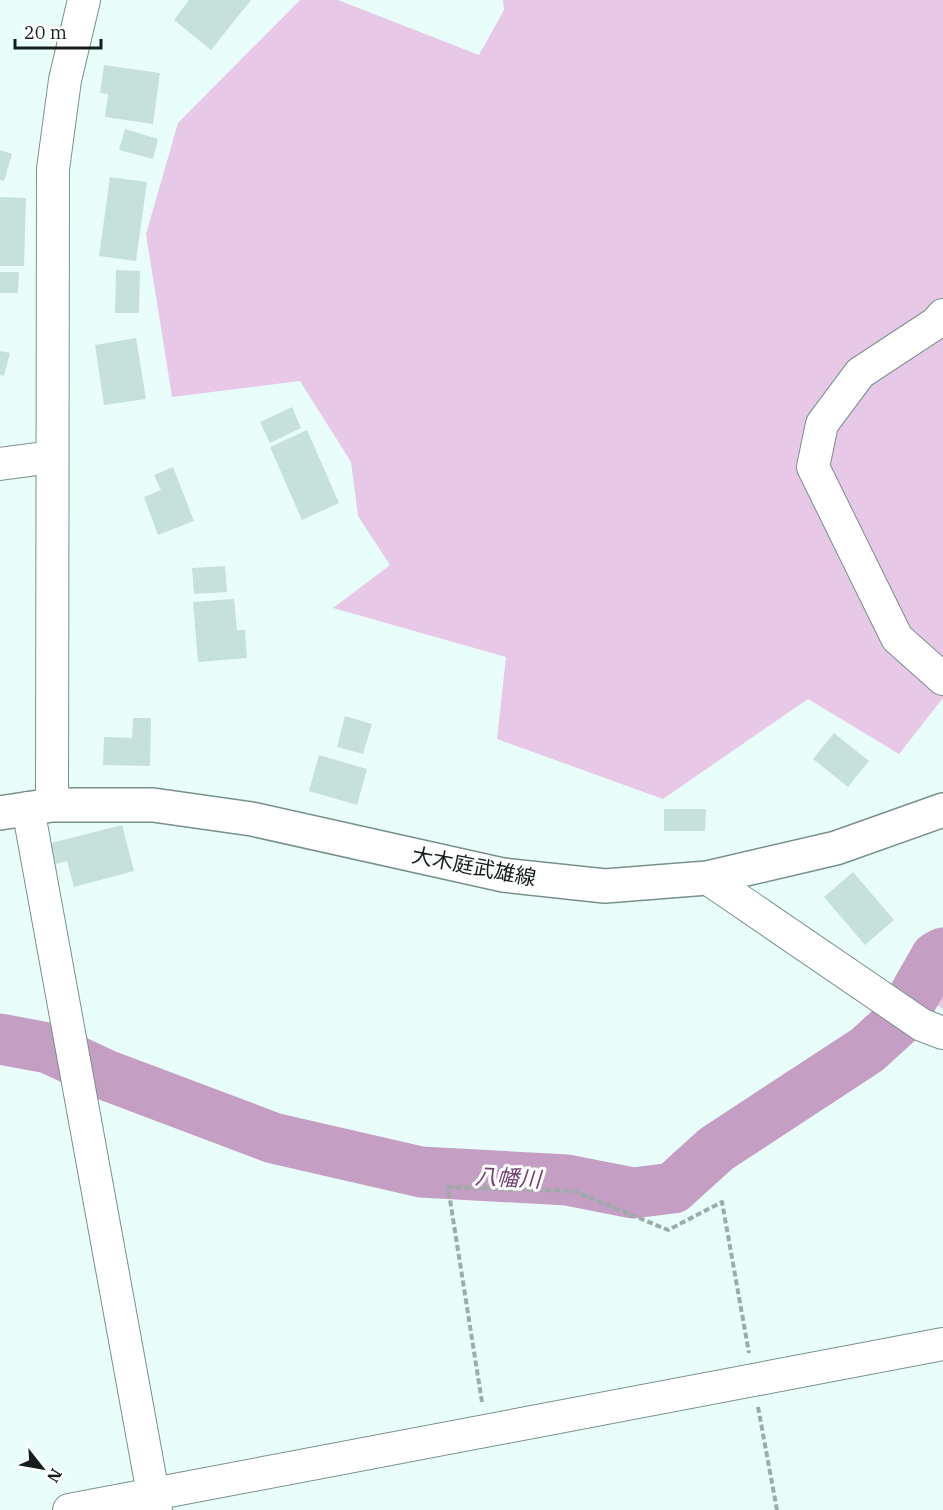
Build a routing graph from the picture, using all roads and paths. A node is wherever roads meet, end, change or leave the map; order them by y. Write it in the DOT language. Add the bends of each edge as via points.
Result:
graph roads {
  1 [pos="84,0"];
  2 [pos="943,315"];
  3 [pos="52,458"];
  4 [pos="0,464"];
  5 [pos="943,679"];
  6 [pos="27,809"];
  7 [pos="943,810"];
  8 [pos="707,878"];
  9 [pos="943,1033"];
  10 [pos="943,1344"];
  11 [pos="754,1381"];
  12 [pos="487,1432"];
  13 [pos="155,1503"];
  14 [pos="69,1510"];
  15 [pos="777,1510"];
  1 -- 3 [label="street" via="65,80 53,169"];
  2 -- 5 [label="street" via="860,373 822,424 813,467 897,638"];
  3 -- 4 [label="street"];
  3 -- 6 [label="street"];
  6 -- 8 [label="main road, 大木庭武雄線" via="153,805 252,819 503,875 605,886"];
  6 -- 13 [label="street"];
  7 -- 8 [label="main road, 大木庭武雄線" via="836,848"];
  8 -- 9 [label="street" via="922,1025"];
  10 -- 11 [label="street"];
  11 -- 12 [label="street"];
  11 -- 12 [label="path" via="722,1202 668,1230 574,1191 448,1187"];
  11 -- 15 [label="path"];
  12 -- 13 [label="street"];
  13 -- 14 [label="street"];
}
